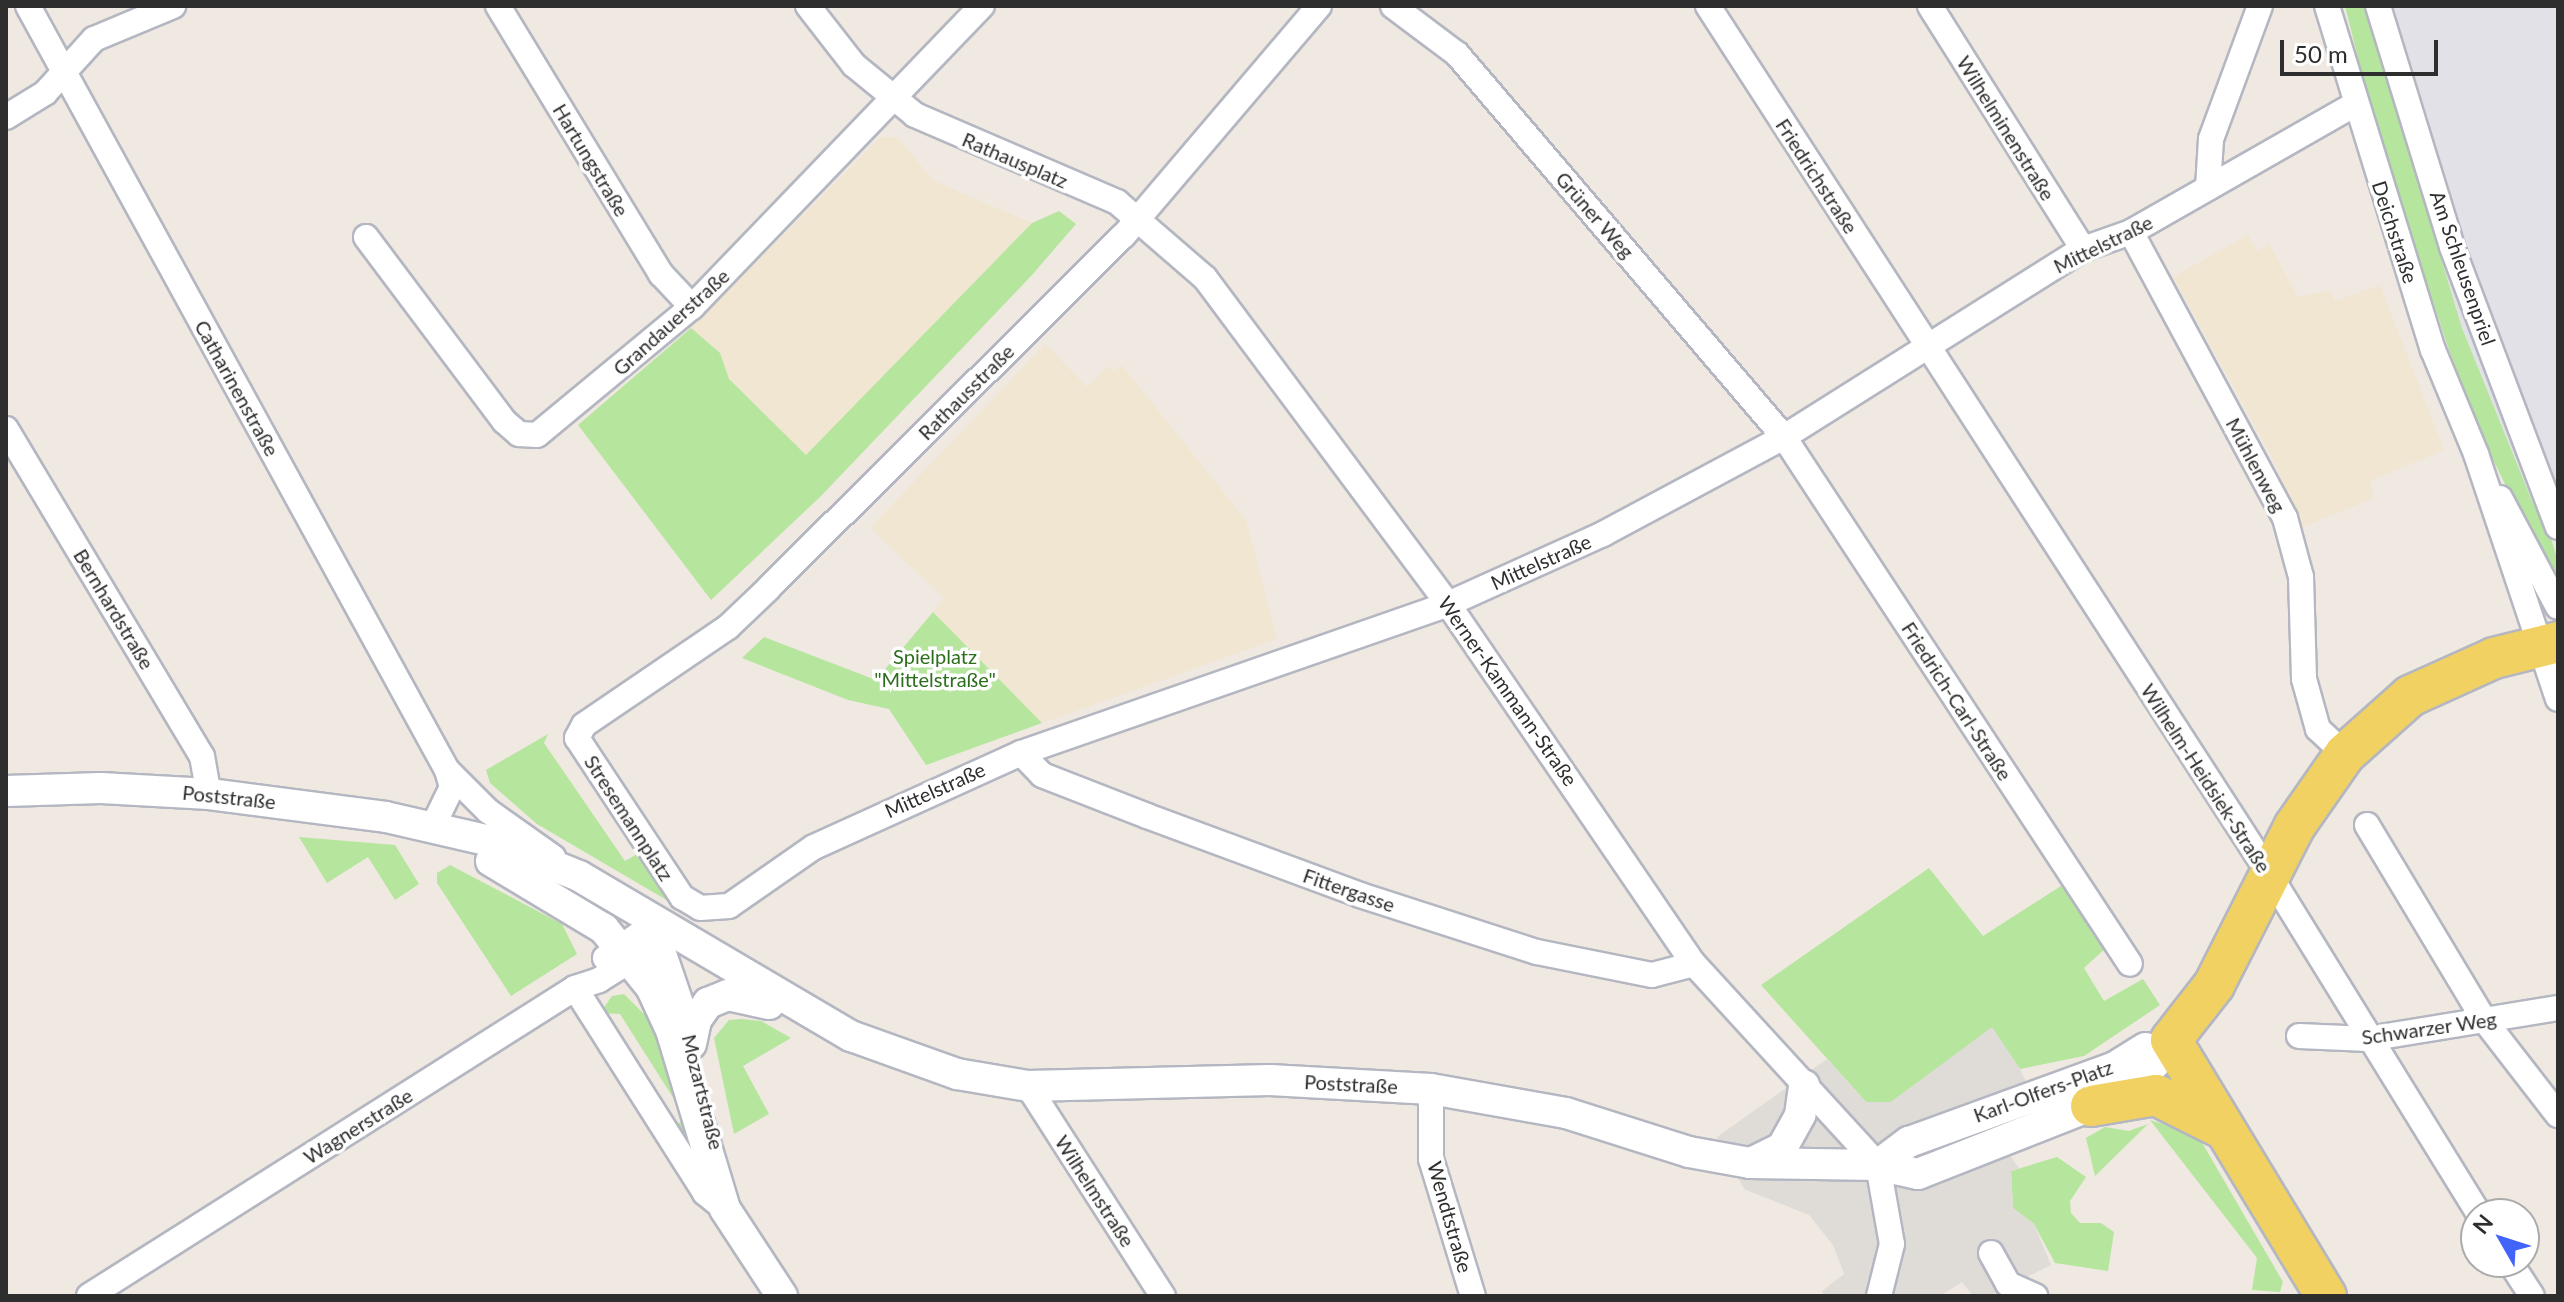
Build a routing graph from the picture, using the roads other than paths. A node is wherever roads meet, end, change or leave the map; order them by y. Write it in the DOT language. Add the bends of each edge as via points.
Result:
graph roads {
  1 [pos="28,6"];
  2 [pos="173,6"];
  3 [pos="498,6"];
  4 [pos="808,6"];
  5 [pos="982,6"];
  6 [pos="1319,6"];
  7 [pos="1393,6"];
  8 [pos="1708,6"];
  9 [pos="1930,6"];
  10 [pos="2260,6"];
  11 [pos="2327,6"];
  12 [pos="2378,6"];
  13 [pos="62,70"];
  14 [pos="893,99"];
  15 [pos="2354,105"];
  16 [pos="6,117"];
  17 [pos="2208,188"];
  18 [pos="1139,217"];
  19 [pos="2131,232"];
  20 [pos="366,237"];
  21 [pos="2083,249"];
  22 [pos="692,307"];
  23 [pos="1925,346"];
  24 [pos="6,429"];
  25 [pos="1784,437"];
  26 [pos="2476,454"];
  27 [pos="2558,527"];
  28 [pos="1448,604"];
  29 [pos="2558,607"];
  30 [pos="2552,666"];
  31 [pos="577,738"];
  32 [pos="1021,753"];
  33 [pos="2345,754"];
  34 [pos="447,770"];
  35 [pos="6,791"];
  36 [pos="209,794"];
  37 [pos="2367,825"];
  38 [pos="441,829"];
  39 [pos="579,876"];
  40 [pos="2269,876"];
  41 [pos="682,897"];
  42 [pos="643,943"];
  43 [pos="1694,964"];
  44 [pos="2130,964"];
  45 [pos="575,988"];
  46 [pos="769,1004"];
  47 [pos="2558,1008"];
  48 [pos="828,1021"];
  49 [pos="2485,1021"];
  50 [pos="2299,1036"];
  51 [pos="2368,1039"];
  52 [pos="2171,1040"];
  53 [pos="691,1044"];
  54 [pos="1804,1085"];
  55 [pos="1028,1086"];
  56 [pos="1431,1089"];
  57 [pos="2091,1106"];
  58 [pos="2558,1115"];
  59 [pos="2222,1128"];
  60 [pos="1750,1163"];
  61 [pos="1878,1165"];
  62 [pos="2469,1198"];
  63 [pos="725,1209"];
  64 [pos="747,1242"];
  65 [pos="1991,1253"];
  66 [pos="2520,1278"];
  67 [pos="89,1296"];
  68 [pos="782,1296"];
  69 [pos="1163,1296"];
  70 [pos="1473,1296"];
  71 [pos="1879,1296"];
  72 [pos="2035,1296"];
  73 [pos="2326,1296"];
  74 [pos="2532,1296"];
  1 -- 13 [label="street, Catharinenstraße"];
  2 -- 13 [label="street" via="94,39"];
  3 -- 22 [label="street, Hartungstraße" via="661,274"];
  4 -- 14 [label="street, Rathausplatz" via="854,65"];
  5 -- 14 [label="street, Grandauerstraße"];
  6 -- 18 [label="street, Rathausstraße"];
  7 -- 25 [label="street, Grüner Weg" via="1457,54"];
  8 -- 23 [label="street, Friedrichstraße"];
  9 -- 21 [label="street, Wilhelminenstraße"];
  10 -- 17 [label="street" via="2211,139"];
  11 -- 15 [label="street, Deichstraße"];
  12 -- 27 [label="street, Am Schleusenpriel" via="2452,247"];
  13 -- 16 [label="street" via="45,93"];
  13 -- 34 [label="street, Catharinenstraße"];
  14 -- 18 [label="street, Rathausplatz" via="956,135 1117,202"];
  14 -- 22 [label="street, Grandauerstraße"];
  15 -- 17 [label="street, Mittelstraße"];
  15 -- 26 [label="street, Deichstraße" via="2433,350"];
  17 -- 19 [label="street, Mittelstraße"];
  18 -- 28 [label="street, Werner-Kammann-Straße" via="1205,278 1236,316"];
  18 -- 31 [label="street, Rathausstraße" via="728,627 584,725"];
  19 -- 21 [label="street, Mittelstraße"];
  19 -- 33 [label="street, Mühlenweg" via="2285,518 2301,577 2304,679 2318,729"];
  20 -- 22 [label="street, Grandauerstraße" via="465,371 519,434 537,435 563,417"];
  21 -- 23 [label="street, Mittelstraße"];
  23 -- 25 [label="street, Mittelstraße"];
  23 -- 40 [label="street, Wilhelm-Heidsiek-Straße"];
  24 -- 36 [label="street, Bernhardstraße" via="202,756"];
  25 -- 28 [label="street, Mittelstraße" via="1603,534"];
  25 -- 44 [label="street, Friedrich-Carl-Straße"];
  26 -- 29 [label="street, Deichstraße"];
  26 -- 30 [label="street, Deichstraße"];
  28 -- 32 [label="street, Mittelstraße"];
  28 -- 43 [label="street, Werner-Kammann-Straße"];
  30 -- 33 [label="main road" via="2458,699"];
  31 -- 41 [label="street, Stresemannplatz"];
  32 -- 41 [label="street, Mittelstraße" via="814,847 729,906 700,908"];
  32 -- 43 [label="street, Fittergasse" via="1042,775 1135,812 1360,895 1537,952 1652,975"];
  33 -- 40 [label="main road" via="2294,827"];
  34 -- 38 [label="street" via="452,787"];
  34 -- 39 [label="street, Catharinenstraße" via="488,811"];
  35 -- 36 [label="street, Poststraße" via="101,788"];
  36 -- 38 [label="street, Poststraße"];
  37 -- 49 [label="street"];
  38 -- 39 [label="street, Poststraße" via="495,842"];
  38 -- 42 [label="street, Poststraße" via="491,861 566,890"];
  39 -- 42 [label="street, Poststraße"];
  40 -- 51 [label="street, Wilhelm-Heidsiek-Straße"];
  40 -- 52 [label="main road" via="2219,976"];
  42 -- 45 [label="street, Wagnerstraße"];
  42 -- 46 [label="street, Poststraße"];
  42 -- 48 [label="street, Poststraße"];
  42 -- 53 [label="street, Mozartstraße" via="676,986"];
  42 -- 63 [label="street, Mozartstraße" via="651,987 671,1030"];
  43 -- 54 [label="street, Werner-Kammann-Straße"];
  45 -- 63 [label="street, Mozartstraße" via="705,1193"];
  45 -- 67 [label="street, Wagnerstraße"];
  46 -- 48 [label="street, Poststraße"];
  46 -- 53 [label="street" via="728,995 708,1003 696,1020"];
  47 -- 49 [label="street, Schwarzer Weg"];
  48 -- 55 [label="street, Poststraße" via="900,1056 957,1074"];
  49 -- 51 [label="street, Schwarzer Weg"];
  49 -- 58 [label="street"];
  50 -- 51 [label="street, Schwarzer Weg"];
  51 -- 62 [label="street, Wilhelm-Heidsiek-Straße"];
  52 -- 57 [label="street, Karl-Olfers-Platz" via="2140,1075"];
  52 -- 59 [label="main road"];
  52 -- 61 [label="street, Karl-Olfers-Platz" via="2115,1067 1918,1138"];
  53 -- 64 [label="street, Mozartstraße" via="726,1184"];
  54 -- 60 [label="street" via="1800,1115 1782,1148"];
  54 -- 61 [label="street, Werner-Kammann-Straße"];
  55 -- 56 [label="street, Poststraße" via="1270,1080"];
  55 -- 69 [label="street, Wilhelmstraße"];
  56 -- 60 [label="street, Poststraße" via="1566,1113 1689,1152"];
  56 -- 70 [label="street, Wendtstraße" via="1431,1159"];
  57 -- 59 [label="main road" via="2156,1095"];
  57 -- 61 [label="street, Karl-Olfers-Platz" via="1918,1174"];
  59 -- 73 [label="main road"];
  60 -- 61 [label="street, Poststraße"];
  61 -- 71 [label="street" via="1892,1244"];
  63 -- 64 [label="street, Mozartstraße"];
  64 -- 68 [label="street, Mozartstraße"];
  65 -- 72 [label="street" via="2008,1284"];
  66 -- 74 [label="street"];
}
